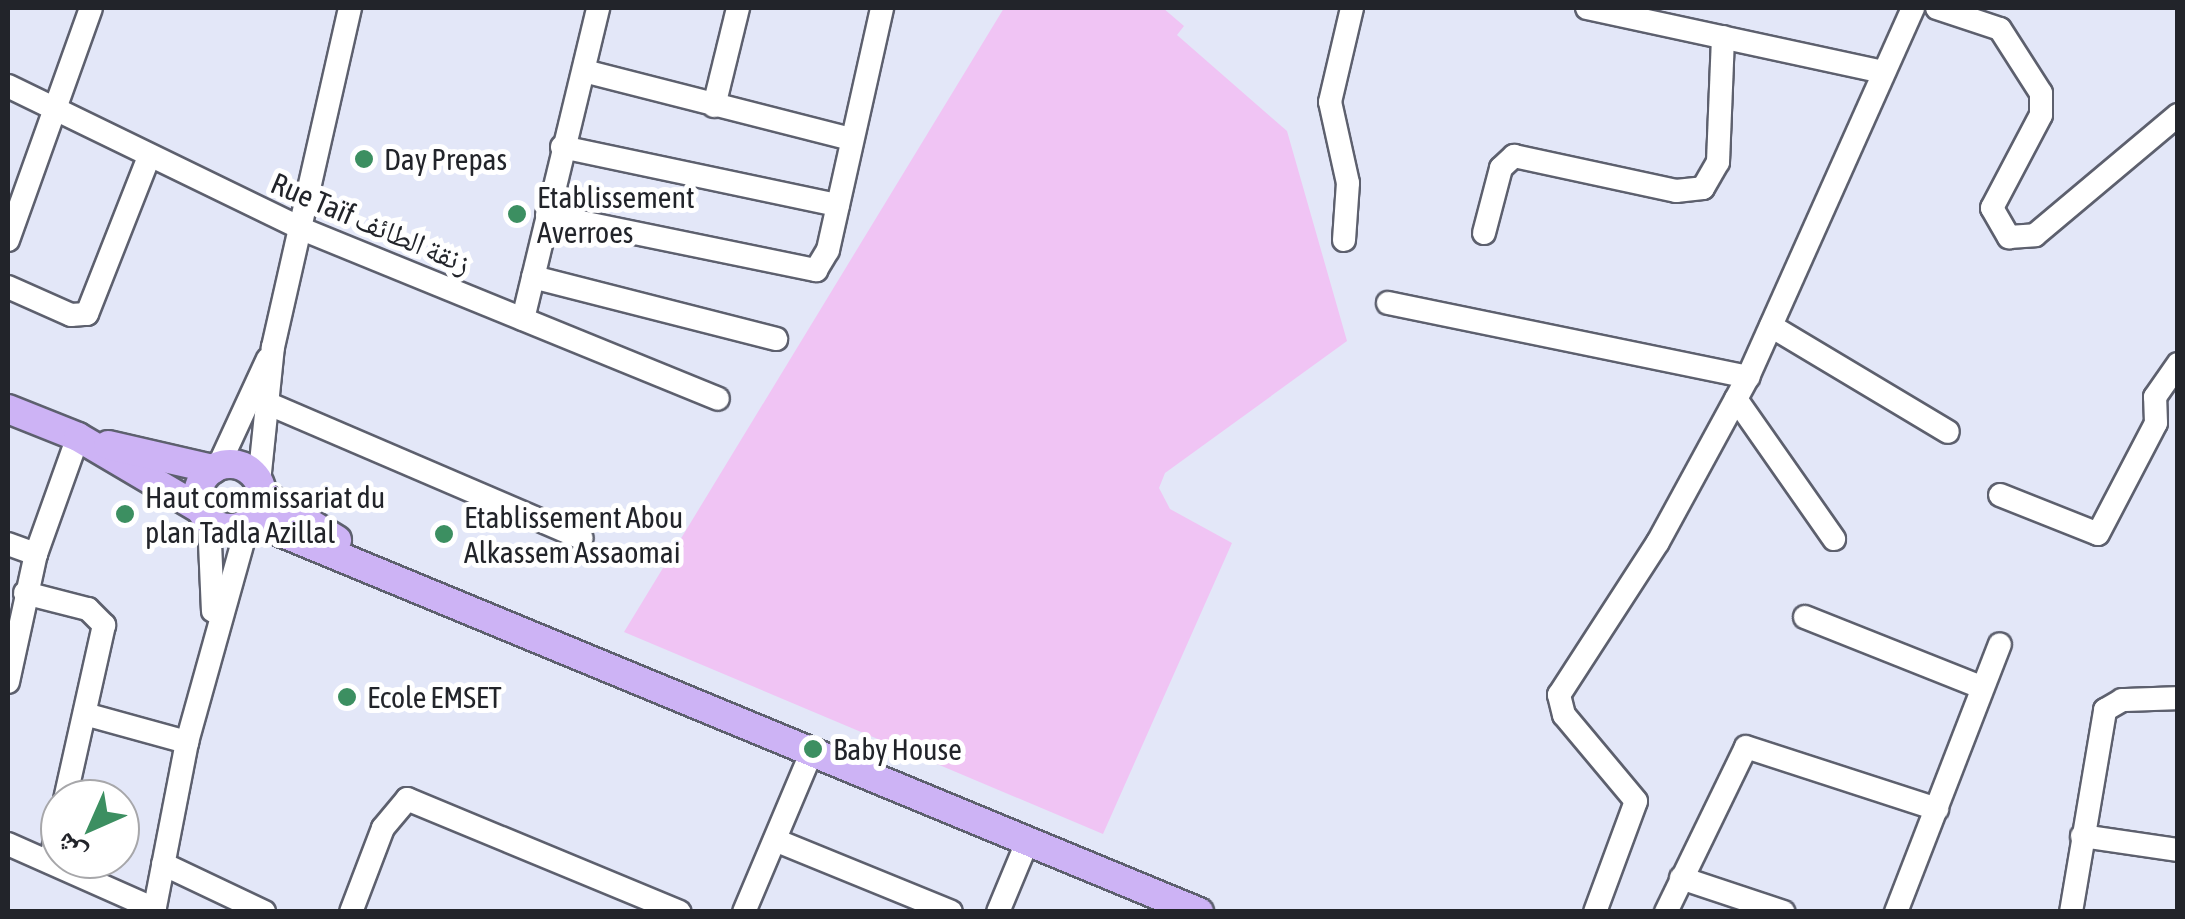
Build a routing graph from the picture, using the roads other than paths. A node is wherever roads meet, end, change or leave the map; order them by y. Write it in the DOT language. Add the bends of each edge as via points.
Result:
graph roads {
  1 [pos="91,8"];
  2 [pos="350,8"];
  3 [pos="598,8"];
  4 [pos="738,8"];
  5 [pos="882,8"];
  6 [pos="1352,8"];
  7 [pos="1587,8"];
  8 [pos="1914,8"];
  9 [pos="1937,8"];
  10 [pos="1723,37"];
  11 [pos="584,71"];
  12 [pos="1882,72"];
  13 [pos="8,86"];
  14 [pos="714,106"];
  15 [pos="56,115"];
  16 [pos="2178,115"];
  17 [pos="851,139"];
  18 [pos="562,147"];
  19 [pos="149,157"];
  20 [pos="838,205"];
  21 [pos="547,215"];
  22 [pos="302,229"];
  23 [pos="1484,233"];
  24 [pos="8,240"];
  25 [pos="1344,240"];
  26 [pos="532,277"];
  27 [pos="8,287"];
  28 [pos="1388,303"];
  29 [pos="523,319"];
  30 [pos="1771,326"];
  31 [pos="776,340"];
  32 [pos="273,347"];
  33 [pos="2178,364"];
  34 [pos="1748,377"];
  35 [pos="718,398"];
  36 [pos="1736,398"];
  37 [pos="270,404"];
  38 [pos="8,409"];
  39 [pos="1948,432"];
  40 [pos="78,437"];
  41 [pos="216,468"];
  42 [pos="2000,495"];
  43 [pos="255,505"];
  44 [pos="205,515"];
  45 [pos="581,538"];
  46 [pos="1834,539"];
  47 [pos="8,544"];
  48 [pos="36,554"];
  49 [pos="25,594"];
  50 [pos="1805,617"];
  51 [pos="212,638"];
  52 [pos="2000,644"];
  53 [pos="8,682"];
  54 [pos="1980,687"];
  55 [pos="2178,698"];
  56 [pos="84,714"];
  57 [pos="187,742"];
  58 [pos="813,749"];
  59 [pos="69,779"];
  60 [pos="1937,809"];
  61 [pos="2082,836"];
  62 [pos="775,840"];
  63 [pos="1028,840"];
  64 [pos="8,844"];
  65 [pos="2178,850"];
  66 [pos="40,858"];
  67 [pos="163,864"];
  68 [pos="1681,878"];
  69 [pos="87,879"];
  70 [pos="154,910"];
  71 [pos="264,912"];
  72 [pos="351,912"];
  73 [pos="680,912"];
  74 [pos="744,912"];
  75 [pos="951,912"];
  76 [pos="998,912"];
  77 [pos="1199,912"];
  78 [pos="1595,912"];
  79 [pos="1666,912"];
  80 [pos="1783,912"];
  81 [pos="1896,912"];
  82 [pos="2071,912"];
  1 -- 15 [label="street"];
  2 -- 22 [label="street"];
  3 -- 11 [label="street"];
  4 -- 14 [label="street"];
  5 -- 17 [label="street"];
  6 -- 25 [label="street" via="1330,102 1348,183"];
  7 -- 10 [label="street"];
  8 -- 12 [label="street"];
  9 -- 16 [label="street" via="2000,29 2041,94 2040,115 1992,208 2009,237 2034,235"];
  10 -- 12 [label="street"];
  10 -- 23 [label="street" via="1718,162 1703,188 1676,191 1514,156 1500,168"];
  11 -- 14 [label="street"];
  11 -- 18 [label="street"];
  12 -- 30 [label="street"];
  13 -- 15 [label="street, Rue Taïf زنقة الطائف"];
  14 -- 17 [label="street"];
  15 -- 19 [label="street, Rue Taïf زنقة الطائف"];
  15 -- 24 [label="street"];
  17 -- 20 [label="street"];
  18 -- 20 [label="street"];
  18 -- 21 [label="street"];
  19 -- 22 [label="street, Rue Taïf زنقة الطائف"];
  19 -- 27 [label="street" via="87,314 71,315"];
  20 -- 21 [label="street" via="826,257 804,273"];
  21 -- 26 [label="street"];
  22 -- 29 [label="street, Rue Taïf زنقة الطائف"];
  22 -- 32 [label="street"];
  26 -- 29 [label="street"];
  26 -- 31 [label="street"];
  28 -- 34 [label="street"];
  29 -- 35 [label="street, Rue Taïf زنقة الطائف"];
  30 -- 34 [label="street"];
  30 -- 39 [label="street"];
  32 -- 37 [label="street"];
  32 -- 41 [label="street"];
  33 -- 42 [label="street" via="2155,397 2156,423 2098,534"];
  34 -- 36 [label="street"];
  36 -- 46 [label="street"];
  36 -- 78 [label="street" via="1658,542 1559,695 1564,715 1636,801"];
  37 -- 43 [label="street"];
  37 -- 45 [label="street"];
  38 -- 40 [label="main road"];
  40 -- 41 [label="main road"];
  40 -- 44 [label="main road"];
  40 -- 48 [label="street"];
  41 -- 43 [label="main road" via="237,465"];
  41 -- 44 [label="main road" via="201,483"];
  43 -- 44 [label="main road" via="224,528"];
  43 -- 51 [label="street"];
  43 -- 58 [label="main road" via="390,573"];
  44 -- 51 [label="street"];
  47 -- 48 [label="street"];
  48 -- 49 [label="street"];
  49 -- 53 [label="street"];
  49 -- 56 [label="street" via="98,614 104,628"];
  50 -- 54 [label="street"];
  51 -- 57 [label="street"];
  52 -- 54 [label="street"];
  54 -- 60 [label="street"];
  55 -- 61 [label="street" via="2122,700 2105,710"];
  56 -- 57 [label="street"];
  56 -- 59 [label="street"];
  57 -- 67 [label="street"];
  58 -- 62 [label="street"];
  58 -- 63 [label="main road"];
  60 -- 68 [label="street" via="1746,746"];
  60 -- 81 [label="street"];
  61 -- 65 [label="street"];
  61 -- 82 [label="street"];
  62 -- 74 [label="street"];
  62 -- 75 [label="street"];
  63 -- 76 [label="street"];
  63 -- 77 [label="main road"];
  64 -- 66 [label="street"];
  67 -- 70 [label="street"];
  67 -- 71 [label="street"];
  68 -- 79 [label="street"];
  68 -- 80 [label="street"];
  69 -- 70 [label="street"];
  72 -- 73 [label="street" via="383,828 407,799"];
}
